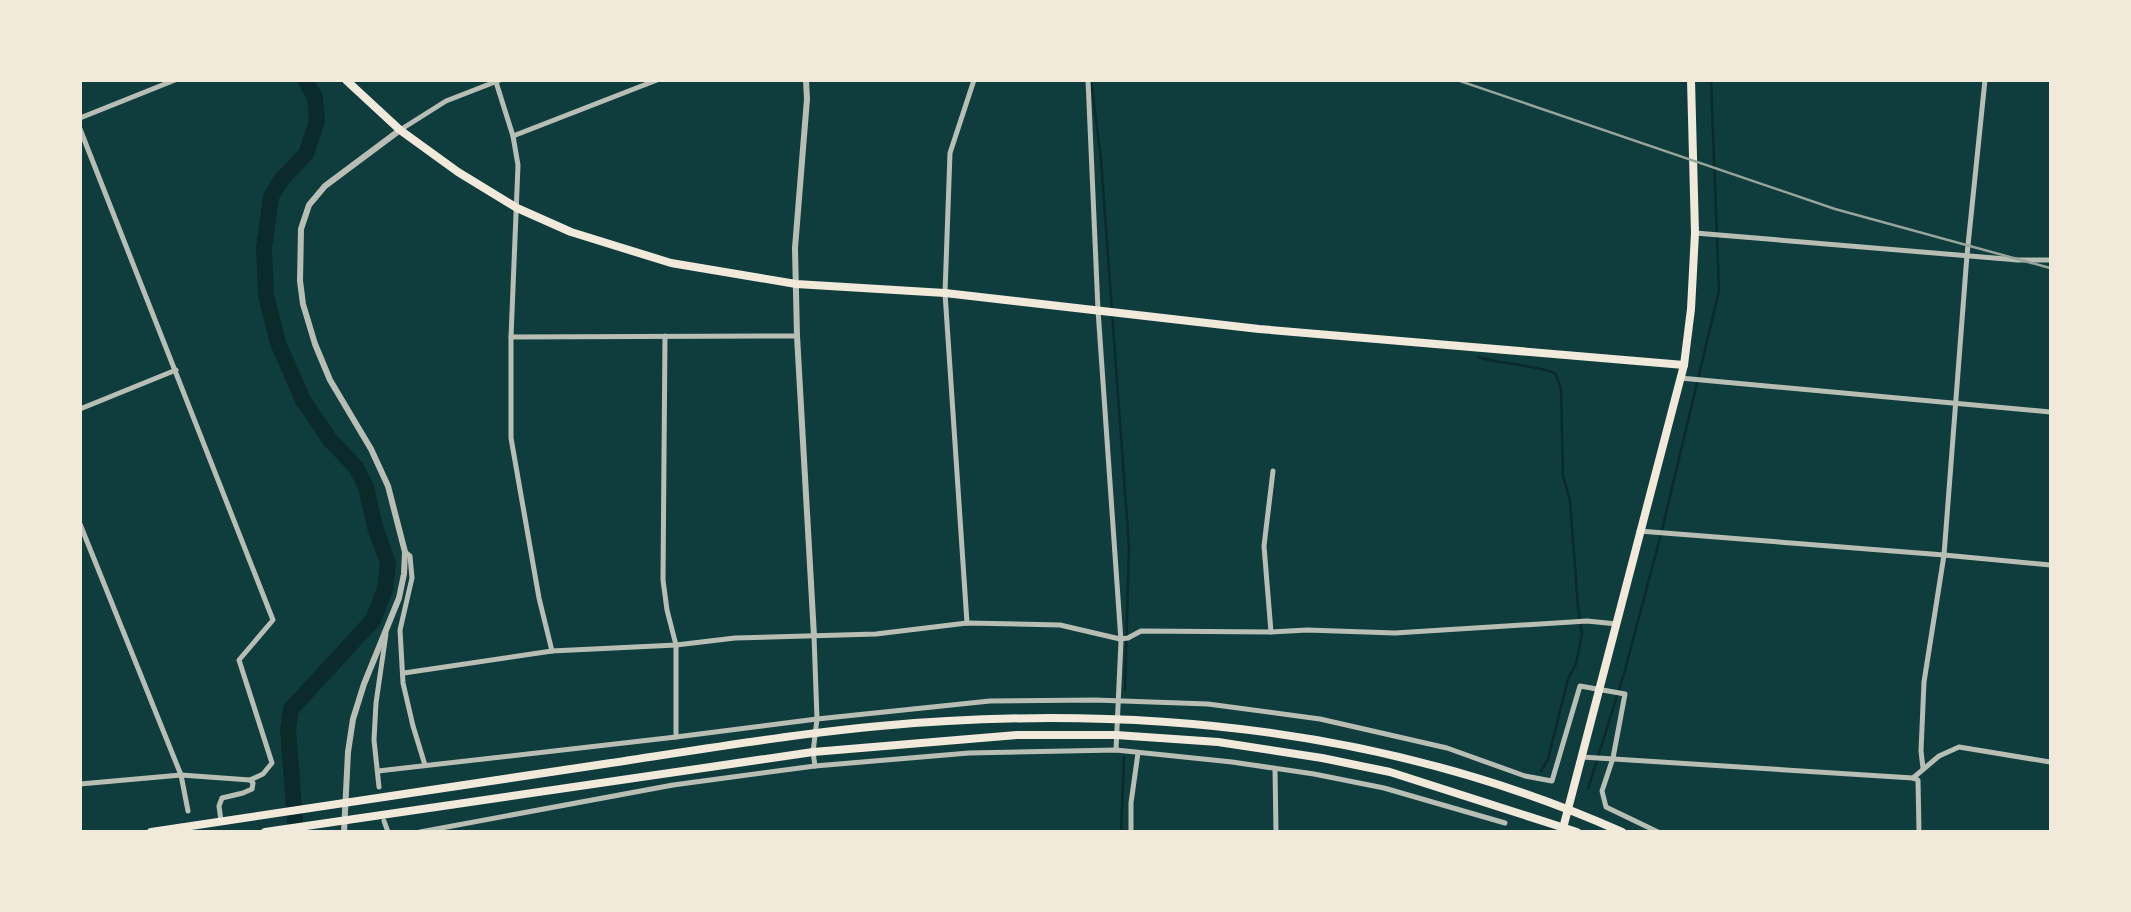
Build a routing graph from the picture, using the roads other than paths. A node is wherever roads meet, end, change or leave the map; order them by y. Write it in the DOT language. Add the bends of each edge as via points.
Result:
graph roads {
  1 [pos="175,80"];
  2 [pos="346,80"];
  3 [pos="657,80"];
  4 [pos="806,80"];
  5 [pos="974,80"];
  6 [pos="1087,80"];
  7 [pos="1691,80"];
  8 [pos="1985,80"];
  9 [pos="498,81"];
  10 [pos="80,118"];
  11 [pos="80,129"];
  12 [pos="400,130"];
  13 [pos="513,136"];
  14 [pos="517,208"];
  15 [pos="1695,233"];
  16 [pos="1967,255"];
  17 [pos="2050,260"];
  18 [pos="796,284"];
  19 [pos="945,293"];
  20 [pos="1098,310"];
  21 [pos="797,336"];
  22 [pos="510,337"];
  23 [pos="665,337"];
  24 [pos="1684,365"];
  25 [pos="176,370"];
  26 [pos="1680,378"];
  27 [pos="1956,403"];
  28 [pos="80,409"];
  29 [pos="2050,412"];
  30 [pos="1273,471"];
  31 [pos="80,524"];
  32 [pos="1639,531"];
  33 [pos="405,552"];
  34 [pos="1944,555"];
  35 [pos="2050,565"];
  36 [pos="967,623"];
  37 [pos="1617,624"];
  38 [pos="386,630"];
  39 [pos="1271,632"];
  40 [pos="814,636"];
  41 [pos="1120,639"];
  42 [pos="676,646"];
  43 [pos="552,651"];
  44 [pos="404,673"];
  45 [pos="1599,689"];
  46 [pos="1118,701"];
  47 [pos="1116,718"];
  48 [pos="817,719"];
  49 [pos="814,733"];
  50 [pos="1116,735"];
  51 [pos="676,737"];
  52 [pos="1116,750"];
  53 [pos="813,752"];
  54 [pos="1138,753"];
  55 [pos="1582,757"];
  56 [pos="1613,758"];
  57 [pos="2050,762"];
  58 [pos="425,765"];
  59 [pos="815,766"];
  60 [pos="1923,768"];
  61 [pos="1275,769"];
  62 [pos="378,771"];
  63 [pos="181,775"];
  64 [pos="1913,778"];
  65 [pos="250,780"];
  66 [pos="80,785"];
  67 [pos="379,788"];
  68 [pos="346,802"];
  69 [pos="1569,808"];
  70 [pos="188,811"];
  71 [pos="345,819"];
  72 [pos="221,821"];
  73 [pos="384,821"];
  74 [pos="1506,823"];
  75 [pos="1562,829"];
  76 [pos="278,830"];
  77 [pos="151,831"];
  78 [pos="265,831"];
  79 [pos="344,831"];
  80 [pos="388,831"];
  81 [pos="420,831"];
  82 [pos="1130,831"];
  83 [pos="1276,831"];
  84 [pos="1575,831"];
  85 [pos="1622,831"];
  86 [pos="1657,831"];
  87 [pos="1919,831"];
  1 -- 10 [label="street"];
  2 -- 12 [label="main road"];
  3 -- 13 [label="street"];
  4 -- 18 [label="street"];
  5 -- 19 [label="street" via="950,153"];
  6 -- 20 [label="street"];
  7 -- 15 [label="main road"];
  8 -- 16 [label="street"];
  9 -- 12 [label="street" via="446,100"];
  9 -- 13 [label="street"];
  11 -- 25 [label="street"];
  12 -- 14 [label="main road"];
  12 -- 33 [label="street" via="326,186 309,205 302,229 300,281 303,304 330,380 372,449 388,486"];
  13 -- 14 [label="street"];
  14 -- 18 [label="main road" via="626,251"];
  14 -- 22 [label="street"];
  15 -- 16 [label="street"];
  15 -- 24 [label="main road"];
  16 -- 17 [label="street"];
  16 -- 27 [label="street"];
  18 -- 19 [label="main road"];
  18 -- 21 [label="street"];
  19 -- 20 [label="main road"];
  19 -- 36 [label="street"];
  20 -- 24 [label="main road" via="1259,329"];
  20 -- 41 [label="street"];
  21 -- 23 [label="street"];
  21 -- 40 [label="street"];
  22 -- 23 [label="street"];
  22 -- 43 [label="street" via="511,438"];
  23 -- 42 [label="street" via="663,580"];
  24 -- 26 [label="main road"];
  25 -- 28 [label="street"];
  25 -- 65 [label="street" via="273,620 239,660 272,763"];
  26 -- 27 [label="street"];
  26 -- 32 [label="main road"];
  27 -- 29 [label="street"];
  27 -- 34 [label="street"];
  30 -- 39 [label="street" via="1264,545"];
  31 -- 63 [label="street"];
  32 -- 34 [label="street"];
  32 -- 37 [label="main road"];
  33 -- 38 [label="street" via="399,598"];
  33 -- 44 [label="street" via="410,556 412,578 400,630"];
  34 -- 35 [label="street"];
  34 -- 60 [label="street" via="1924,682"];
  36 -- 40 [label="street"];
  36 -- 41 [label="street" via="1060,625"];
  37 -- 39 [label="street" via="1587,621 1395,633"];
  37 -- 45 [label="main road"];
  38 -- 62 [label="street" via="376,703"];
  38 -- 68 [label="street" via="353,719"];
  39 -- 41 [label="street" via="1142,631"];
  40 -- 42 [label="street" via="735,638"];
  40 -- 48 [label="street"];
  41 -- 46 [label="street"];
  42 -- 43 [label="street"];
  42 -- 51 [label="street"];
  43 -- 44 [label="street"];
  44 -- 58 [label="street" via="412,726"];
  45 -- 46 [label="street" via="1580,686 1552,781 1447,748 1320,719 1208,704"];
  45 -- 55 [label="main road"];
  45 -- 56 [label="street" via="1625,694"];
  46 -- 47 [label="street"];
  46 -- 48 [label="street" via="990,701"];
  47 -- 49 [label="main road" via="944,721"];
  47 -- 50 [label="street"];
  47 -- 69 [label="main road" via="1220,725 1324,740 1442,766"];
  48 -- 49 [label="street"];
  48 -- 51 [label="street"];
  49 -- 53 [label="street"];
  49 -- 68 [label="main road"];
  50 -- 52 [label="street"];
  50 -- 53 [label="main road" via="1017,735"];
  50 -- 75 [label="main road" via="1218,741 1390,772"];
  51 -- 58 [label="street"];
  52 -- 54 [label="street"];
  52 -- 59 [label="street" via="969,753"];
  53 -- 59 [label="street"];
  53 -- 71 [label="main road"];
  54 -- 61 [label="street"];
  54 -- 82 [label="street"];
  55 -- 56 [label="street"];
  55 -- 69 [label="main road"];
  56 -- 64 [label="street"];
  56 -- 86 [label="street" via="1602,791 1606,807"];
  57 -- 60 [label="street" via="1959,747"];
  58 -- 62 [label="street"];
  59 -- 81 [label="street"];
  60 -- 64 [label="street"];
  61 -- 74 [label="street" via="1384,788"];
  61 -- 83 [label="street"];
  62 -- 67 [label="street"];
  63 -- 65 [label="street"];
  63 -- 66 [label="street"];
  63 -- 70 [label="street"];
  64 -- 87 [label="street" via="1918,780"];
  65 -- 72 [label="street" via="252,789 222,797"];
  68 -- 71 [label="street"];
  68 -- 72 [label="main road"];
  69 -- 75 [label="main road"];
  69 -- 85 [label="main road"];
  71 -- 76 [label="main road"];
  71 -- 79 [label="street"];
  72 -- 77 [label="main road"];
  73 -- 80 [label="street"];
  75 -- 84 [label="main road"];
  76 -- 78 [label="main road"];
}
